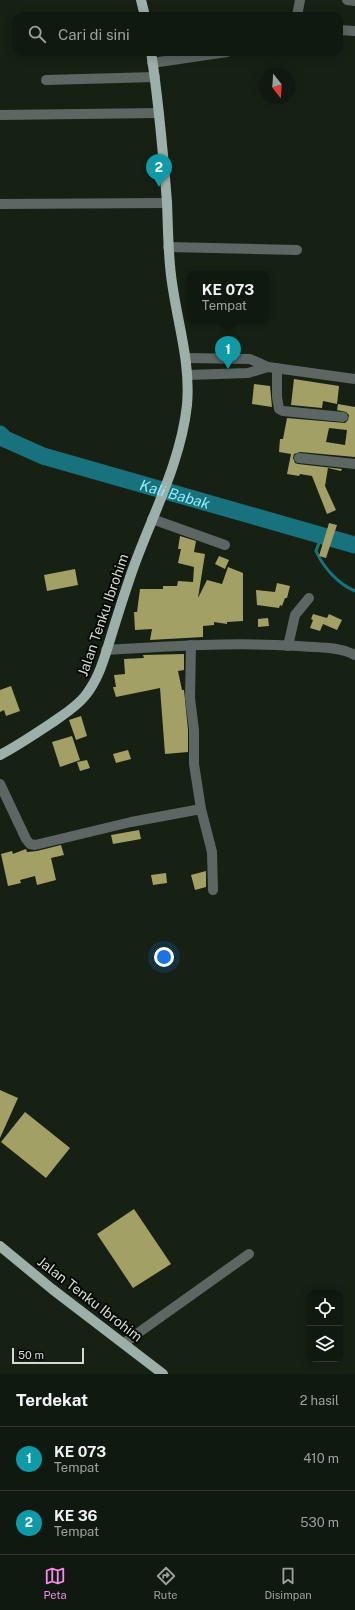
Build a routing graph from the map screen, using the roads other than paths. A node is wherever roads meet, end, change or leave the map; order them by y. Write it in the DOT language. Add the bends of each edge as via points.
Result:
graph roads {
  1 [pos="141,0"];
  2 [pos="300,0"];
  3 [pos="346,0"];
  4 [pos="355,0"];
  5 [pos="144,12"];
  6 [pos="298,12"];
  7 [pos="343,30"];
  8 [pos="355,31"];
  9 [pos="151,56"];
  10 [pos="200,56"];
  11 [pos="152,63"];
  12 [pos="155,77"];
  13 [pos="46,80"];
  14 [pos="159,113"];
  15 [pos="0,115"];
  16 [pos="167,203"];
  17 [pos="0,204"];
  18 [pos="168,247"];
  19 [pos="297,250"];
  20 [pos="186,358"];
  21 [pos="272,367"];
  22 [pos="188,375"];
  23 [pos="355,379"];
  24 [pos="344,417"];
  25 [pos="299,458"];
  26 [pos="355,464"];
  27 [pos="153,515"];
  28 [pos="225,546"];
  29 [pos="310,598"];
  30 [pos="191,645"];
  31 [pos="288,646"];
  32 [pos="106,650"];
  33 [pos="355,655"];
  34 [pos="0,755"];
  35 [pos="0,784"];
  36 [pos="201,809"];
  37 [pos="213,890"];
  38 [pos="0,1246"];
  39 [pos="249,1254"];
  40 [pos="124,1344"];
  41 [pos="163,1374"];
  1 -- 5 [label="main road"];
  2 -- 6 [label="street"];
  3 -- 4 [label="street"];
  7 -- 8 [label="street"];
  9 -- 11 [label="main road, Jalan Tenku Ibrohim"];
  10 -- 11 [label="street"];
  11 -- 12 [label="main road, Jalan Tenku Ibrohim"];
  12 -- 13 [label="street"];
  12 -- 14 [label="main road, Jalan Tenku Ibrohim"];
  14 -- 15 [label="street"];
  14 -- 16 [label="main road, Jalan Tenku Ibrohim"];
  16 -- 17 [label="street"];
  16 -- 18 [label="main road, Jalan Tenku Ibrohim"];
  18 -- 19 [label="street"];
  18 -- 20 [label="main road, Jalan Tenku Ibrohim" via="172,287"];
  20 -- 21 [label="street" via="250,359"];
  20 -- 22 [label="main road, Jalan Tenku Ibrohim"];
  21 -- 22 [label="street" via="248,373"];
  21 -- 23 [label="street"];
  21 -- 24 [label="street" via="280,409"];
  22 -- 27 [label="main road, Jalan Tenku Ibrohim" via="184,427 172,470"];
  25 -- 26 [label="street"];
  27 -- 28 [label="street"];
  27 -- 32 [label="main road, Jalan Tenku Ibrohim"];
  29 -- 31 [label="street" via="295,615"];
  30 -- 31 [label="street"];
  30 -- 32 [label="street"];
  30 -- 36 [label="street" via="190,698 194,730 194,764"];
  31 -- 33 [label="street" via="335,649"];
  32 -- 34 [label="main road, Jalan Tenku Ibrohim" via="98,676 84,697 69,711"];
  35 -- 36 [label="street" via="26,839 35,845 154,817"];
  36 -- 37 [label="street" via="212,852"];
  38 -- 40 [label="main road, Jalan Tenku Ibrohim"];
  39 -- 40 [label="street"];
  40 -- 41 [label="main road, Jalan Tenku Ibrohim"];
}
